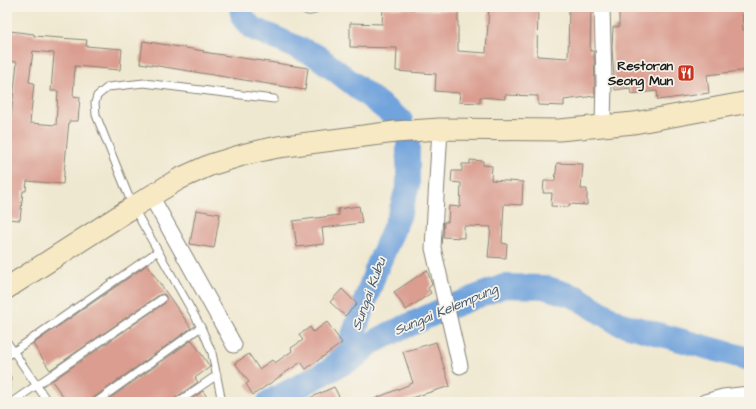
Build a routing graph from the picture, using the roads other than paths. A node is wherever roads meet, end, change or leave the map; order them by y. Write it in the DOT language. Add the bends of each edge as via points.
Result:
graph roads {
  1 [pos="602,7"];
  2 [pos="274,100"];
  3 [pos="749,102"];
  4 [pos="603,125"];
  5 [pos="440,130"];
  6 [pos="150,196"];
  7 [pos="133,207"];
  8 [pos="158,251"];
  9 [pos="27,275"];
  10 [pos="7,288"];
  11 [pos="162,300"];
  12 [pos="7,302"];
  13 [pos="201,327"];
  14 [pos="7,342"];
  15 [pos="234,345"];
  16 [pos="10,354"];
  17 [pos="460,366"];
  18 [pos="218,375"];
  19 [pos="7,378"];
  20 [pos="7,386"];
  21 [pos="36,386"];
  22 [pos="749,394"];
  23 [pos="12,402"];
  24 [pos="48,402"];
  25 [pos="96,402"];
  26 [pos="178,402"];
  27 [pos="222,402"];
  28 [pos="705,402"];
  1 -- 4 [label="street"];
  2 -- 7 [label="lane" via="144,83 108,87 97,96 96,115"];
  3 -- 4 [label="main road" via="634,123"];
  4 -- 5 [label="main road" via="559,130"];
  5 -- 6 [label="main road" via="396,132 278,147 246,154 210,165"];
  5 -- 17 [label="street" via="433,248"];
  6 -- 7 [label="main road"];
  6 -- 15 [label="street"];
  7 -- 8 [label="lane"];
  7 -- 9 [label="main road"];
  8 -- 13 [label="lane"];
  8 -- 16 [label="lane"];
  9 -- 10 [label="main road"];
  9 -- 12 [label="main road"];
  11 -- 21 [label="lane"];
  13 -- 18 [label="lane"];
  13 -- 25 [label="lane"];
  14 -- 16 [label="lane"];
  16 -- 21 [label="lane"];
  18 -- 26 [label="lane"];
  18 -- 27 [label="lane"];
  19 -- 20 [label="lane"];
  21 -- 23 [label="lane"];
  21 -- 24 [label="lane"];
  22 -- 28 [label="street"];
}
